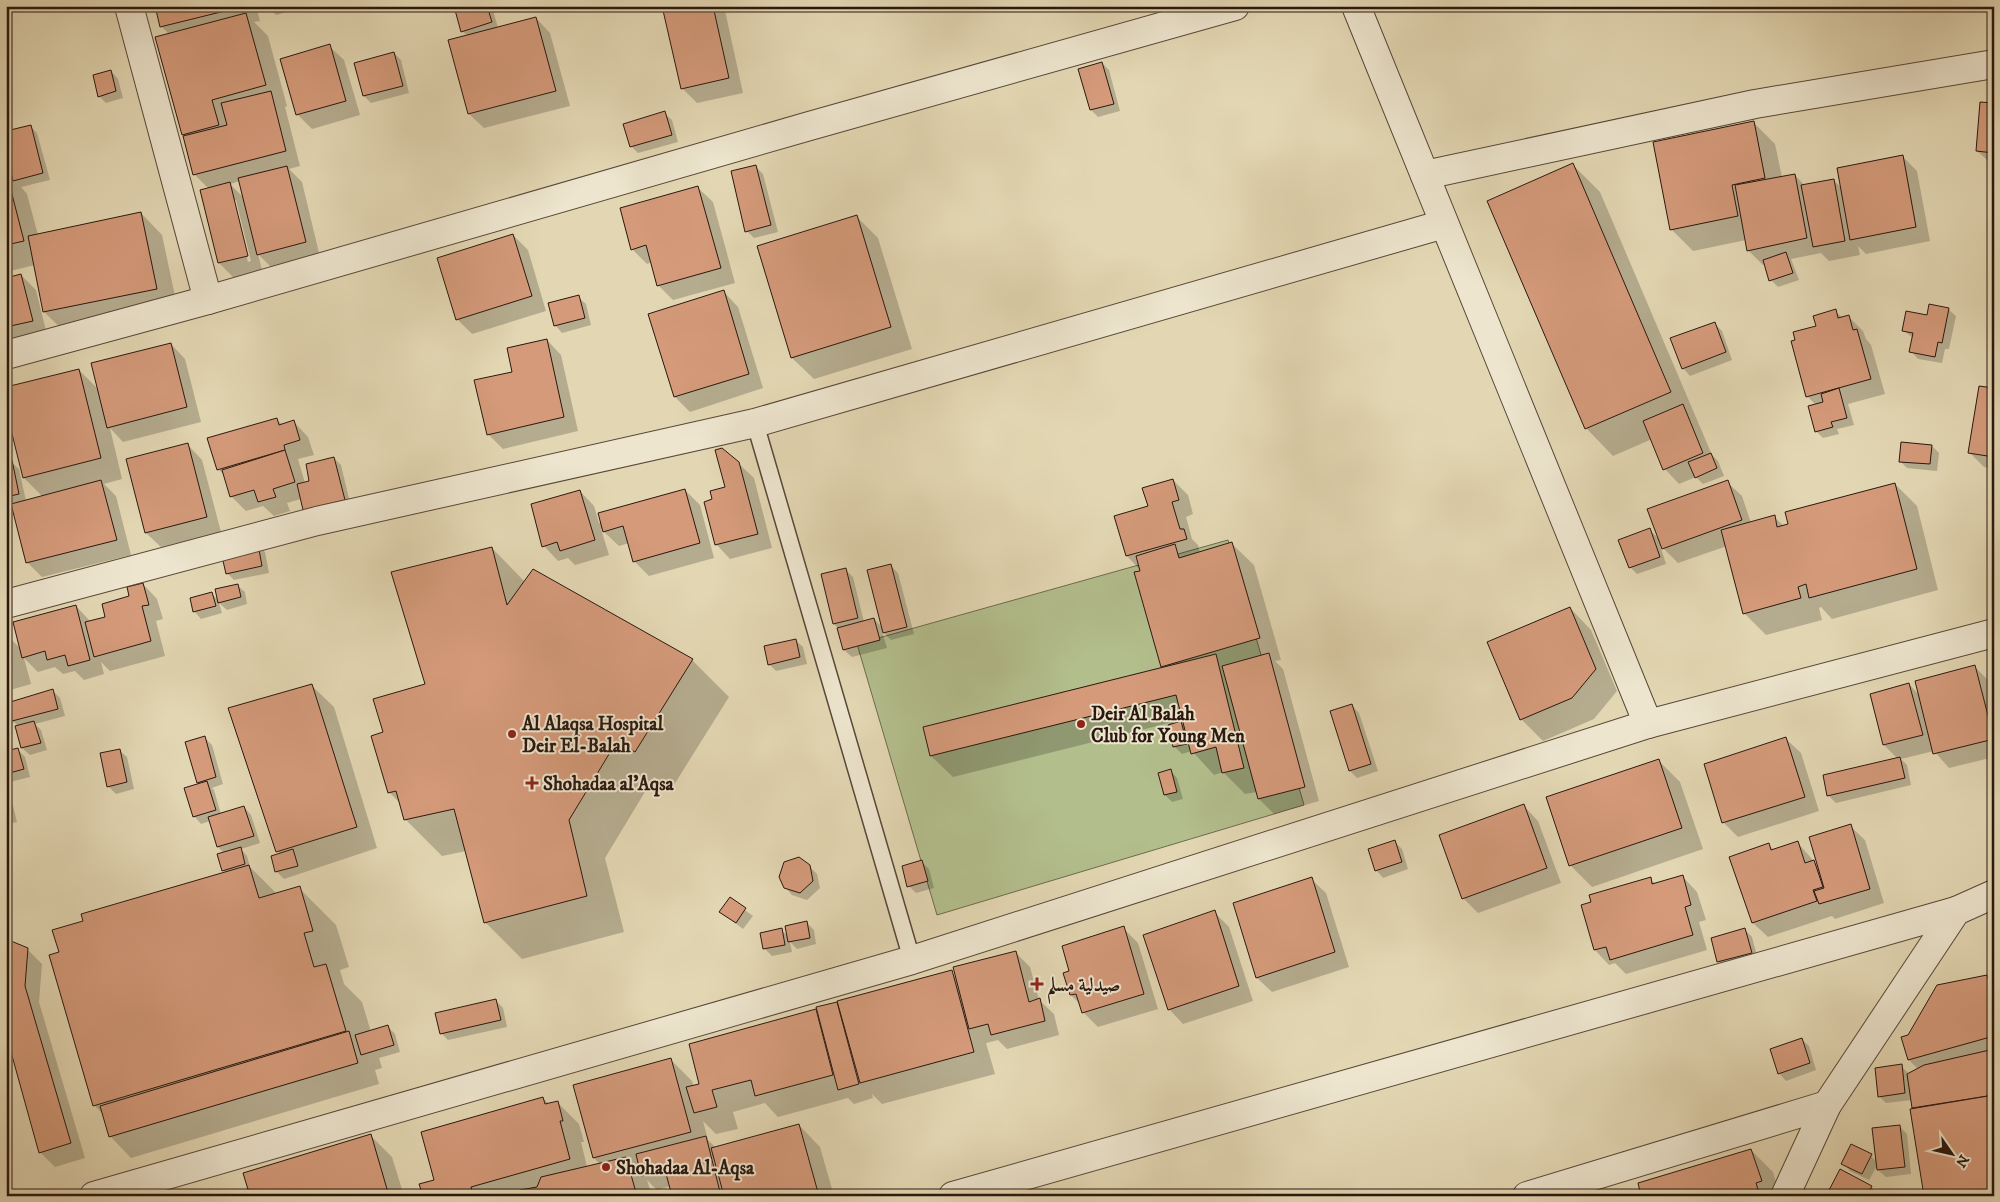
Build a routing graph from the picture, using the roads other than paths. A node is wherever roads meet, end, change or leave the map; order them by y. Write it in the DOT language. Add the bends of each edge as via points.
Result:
graph roads {
  1 [pos="129,6"];
  2 [pos="1235,6"];
  3 [pos="1356,6"];
  4 [pos="1994,64"];
  5 [pos="1425,175"];
  6 [pos="1444,224"];
  7 [pos="208,300"];
  8 [pos="6,355"];
  9 [pos="755,423"];
  10 [pos="6,604"];
  11 [pos="1994,633"];
  12 [pos="1648,724"];
  13 [pos="1994,894"];
  14 [pos="1956,911"];
  15 [pos="912,960"];
  16 [pos="1826,1106"];
  17 [pos="94,1196"];
  18 [pos="953,1196"];
  19 [pos="1527,1196"];
  20 [pos="1785,1196"];
  1 -- 7 [label="street"];
  2 -- 7 [label="street"];
  3 -- 5 [label="street"];
  4 -- 5 [label="street" via="1755,104"];
  5 -- 6 [label="street"];
  6 -- 9 [label="street"];
  6 -- 12 [label="street"];
  7 -- 8 [label="street"];
  9 -- 10 [label="street" via="317,522"];
  9 -- 15 [label="lane"];
  11 -- 12 [label="street"];
  12 -- 15 [label="street"];
  13 -- 14 [label="street"];
  14 -- 16 [label="street"];
  14 -- 18 [label="street"];
  15 -- 17 [label="street"];
  16 -- 19 [label="street"];
  16 -- 20 [label="street"];
}
